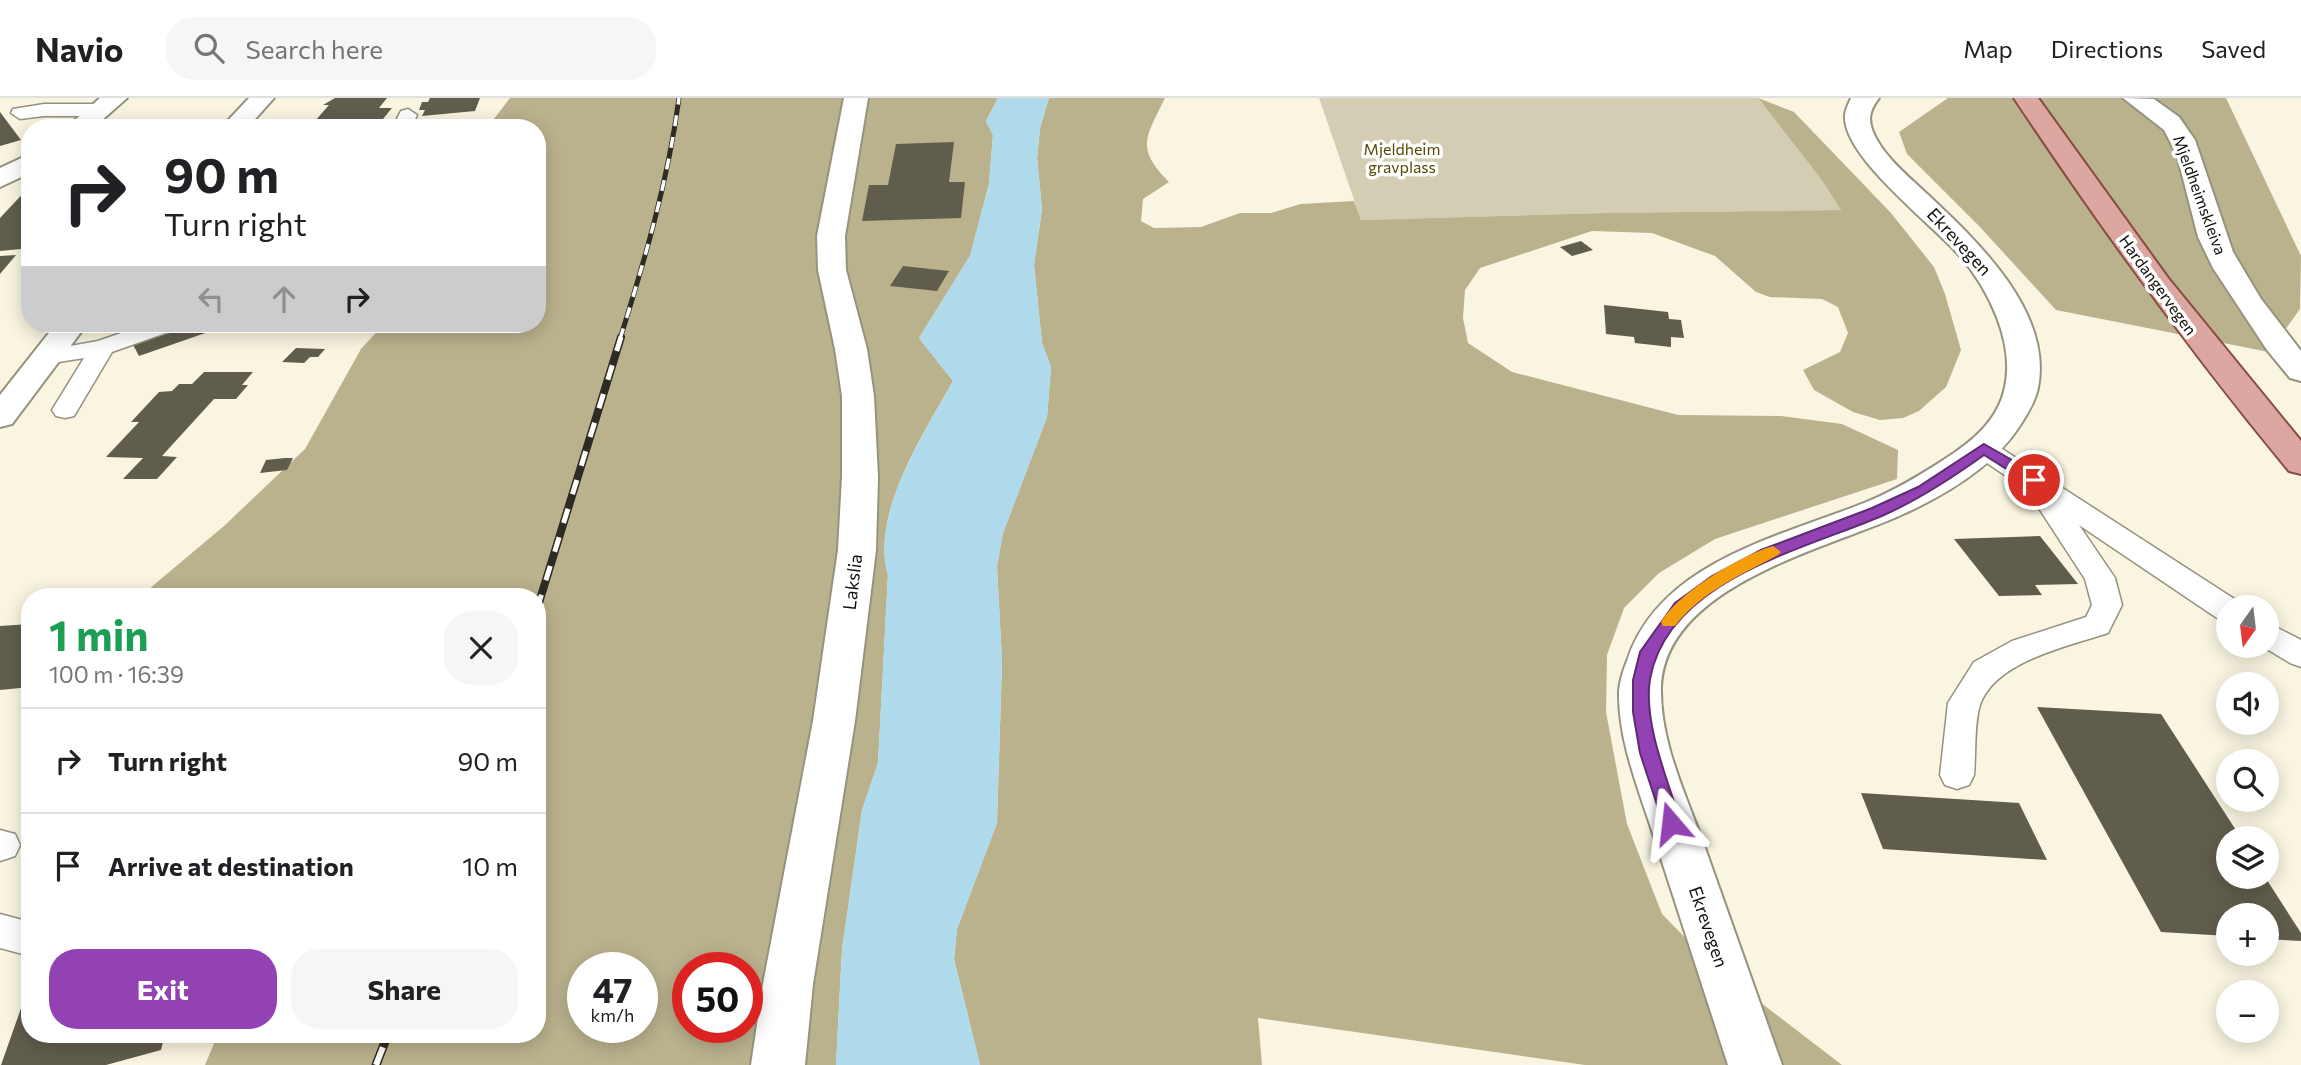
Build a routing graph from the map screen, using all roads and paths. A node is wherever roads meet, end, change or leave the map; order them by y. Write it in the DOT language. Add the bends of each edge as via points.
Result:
graph roads {
  1 [pos="262,98"];
  2 [pos="856,98"];
  3 [pos="2025,98"];
  4 [pos="2135,98"];
  5 [pos="1861,99"];
  6 [pos="107,104"];
  7 [pos="20,113"];
  8 [pos="89,119"];
  9 [pos="242,119"];
  10 [pos="21,167"];
  11 [pos="0,179"];
  12 [pos="65,333"];
  13 [pos="143,333"];
  14 [pos="103,347"];
  15 [pos="46,358"];
  16 [pos="2301,371"];
  17 [pos="65,410"];
  18 [pos="0,417"];
  19 [pos="1984,449"];
  20 [pos="2301,463"];
  21 [pos="2034,480"];
  22 [pos="2216,602"];
  23 [pos="2279,641"];
  24 [pos="2301,655"];
  25 [pos="1957,775"];
  26 [pos="0,931"];
  27 [pos="21,937"];
  28 [pos="778,1065"];
  29 [pos="1755,1065"];
  1 -- 9 [label="main road"];
  2 -- 28 [label="main road, Lakslia" via="831,236 832,270 858,396 857,550"];
  3 -- 20 [label="main road, Hardangervegen" via="2161,292"];
  4 -- 16 [label="main road, Mjeldheimskleiva" via="2174,126 2191,160 2205,219 2220,254"];
  5 -- 19 [label="main road, Ekrevegen" via="1856,117 1862,137 1880,162 1969,248 2012,315 2024,354 2024,378 2015,408"];
  6 -- 7 [label="lane"];
  6 -- 8 [label="main road"];
  10 -- 11 [label="main road"];
  12 -- 15 [label="main road"];
  13 -- 14 [label="lane"];
  14 -- 15 [label="lane"];
  14 -- 17 [label="lane"];
  15 -- 18 [label="main road"];
  19 -- 21 [label="lane"];
  19 -- 29 [label="main road, Ekrevegen" via="1923,490 1767,554 1718,580 1681,607 1649,652 1641,680 1650,753"];
  21 -- 22 [label="lane"];
  21 -- 25 [label="lane" via="2100,578 2107,605 2097,625 2023,649 1985,671 1964,703"];
  23 -- 24 [label="lane"];
  26 -- 27 [label="lane"];
}
